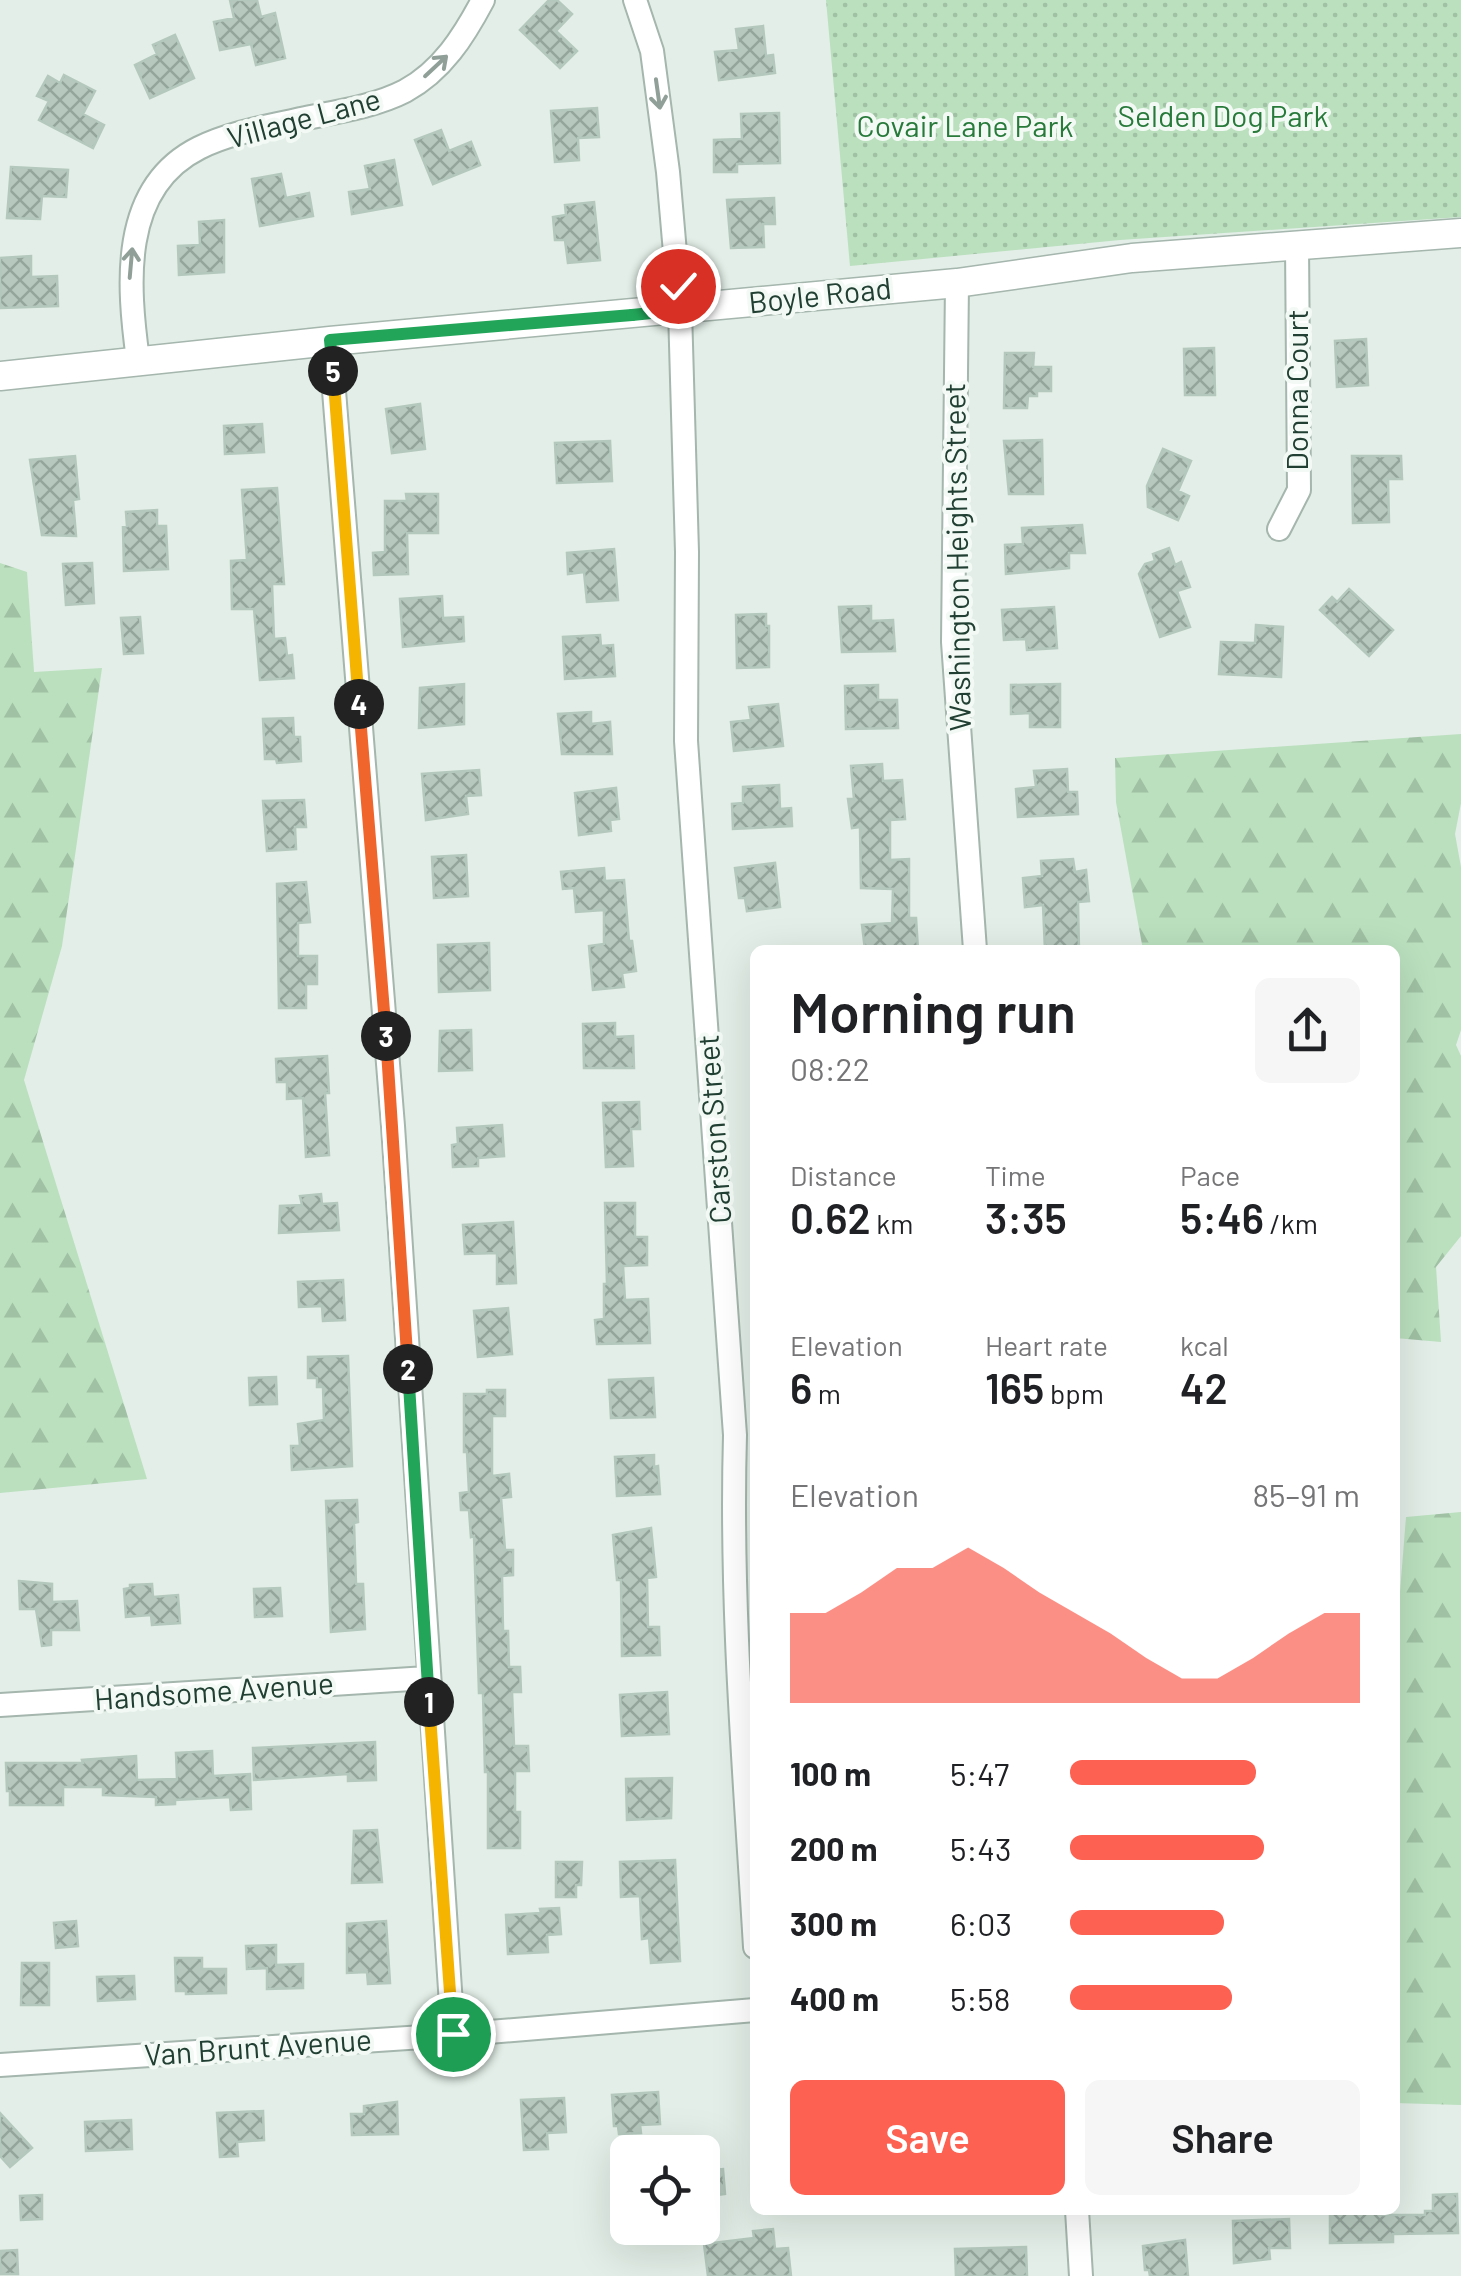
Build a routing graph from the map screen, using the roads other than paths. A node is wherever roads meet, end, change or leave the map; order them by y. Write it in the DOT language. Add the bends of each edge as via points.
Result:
graph roads {
  1 [pos="483,0"];
  2 [pos="635,0"];
  3 [pos="1461,233"];
  4 [pos="1297,245"];
  5 [pos="957,283"];
  6 [pos="680,310"];
  7 [pos="330,340"];
  8 [pos="138,360"];
  9 [pos="0,376"];
  10 [pos="1279,529"];
  11 [pos="975,945"];
  12 [pos="427,1678"];
  13 [pos="0,1705"];
  14 [pos="750,1864"];
  15 [pos="750,2010"];
  16 [pos="453,2034"];
  17 [pos="0,2065"];
  18 [pos="1077,2215"];
  19 [pos="1081,2276"];
  8 -- 1 [label="street, Village Lane, one-way" via="129,267 134,237 164,174 196,149 236,134 404,92 438,67"];
  2 -- 6 [label="street, Carston Street, one-way" via="652,51"];
  3 -- 4 [label="street, Boyle Road"];
  4 -- 5 [label="street, Boyle Road" via="1132,258"];
  4 -- 10 [label="street, Donna Court" via="1299,490"];
  5 -- 6 [label="street, Boyle Road"];
  5 -- 11 [label="street, Washington Heights Street" via="952,642"];
  6 -- 7 [label="street, Boyle Road"];
  6 -- 14 [label="street, Carston Street" via="686,741 735,1436"];
  7 -- 8 [label="street, Boyle Road"];
  7 -- 12 [label="street" via="393,1126"];
  8 -- 9 [label="street, Boyle Road"];
  12 -- 13 [label="street, Handsome Avenue"];
  12 -- 16 [label="street"];
  15 -- 16 [label="street, Van Brunt Avenue"];
  16 -- 17 [label="street, Van Brunt Avenue"];
  18 -- 19 [label="street"];
}
